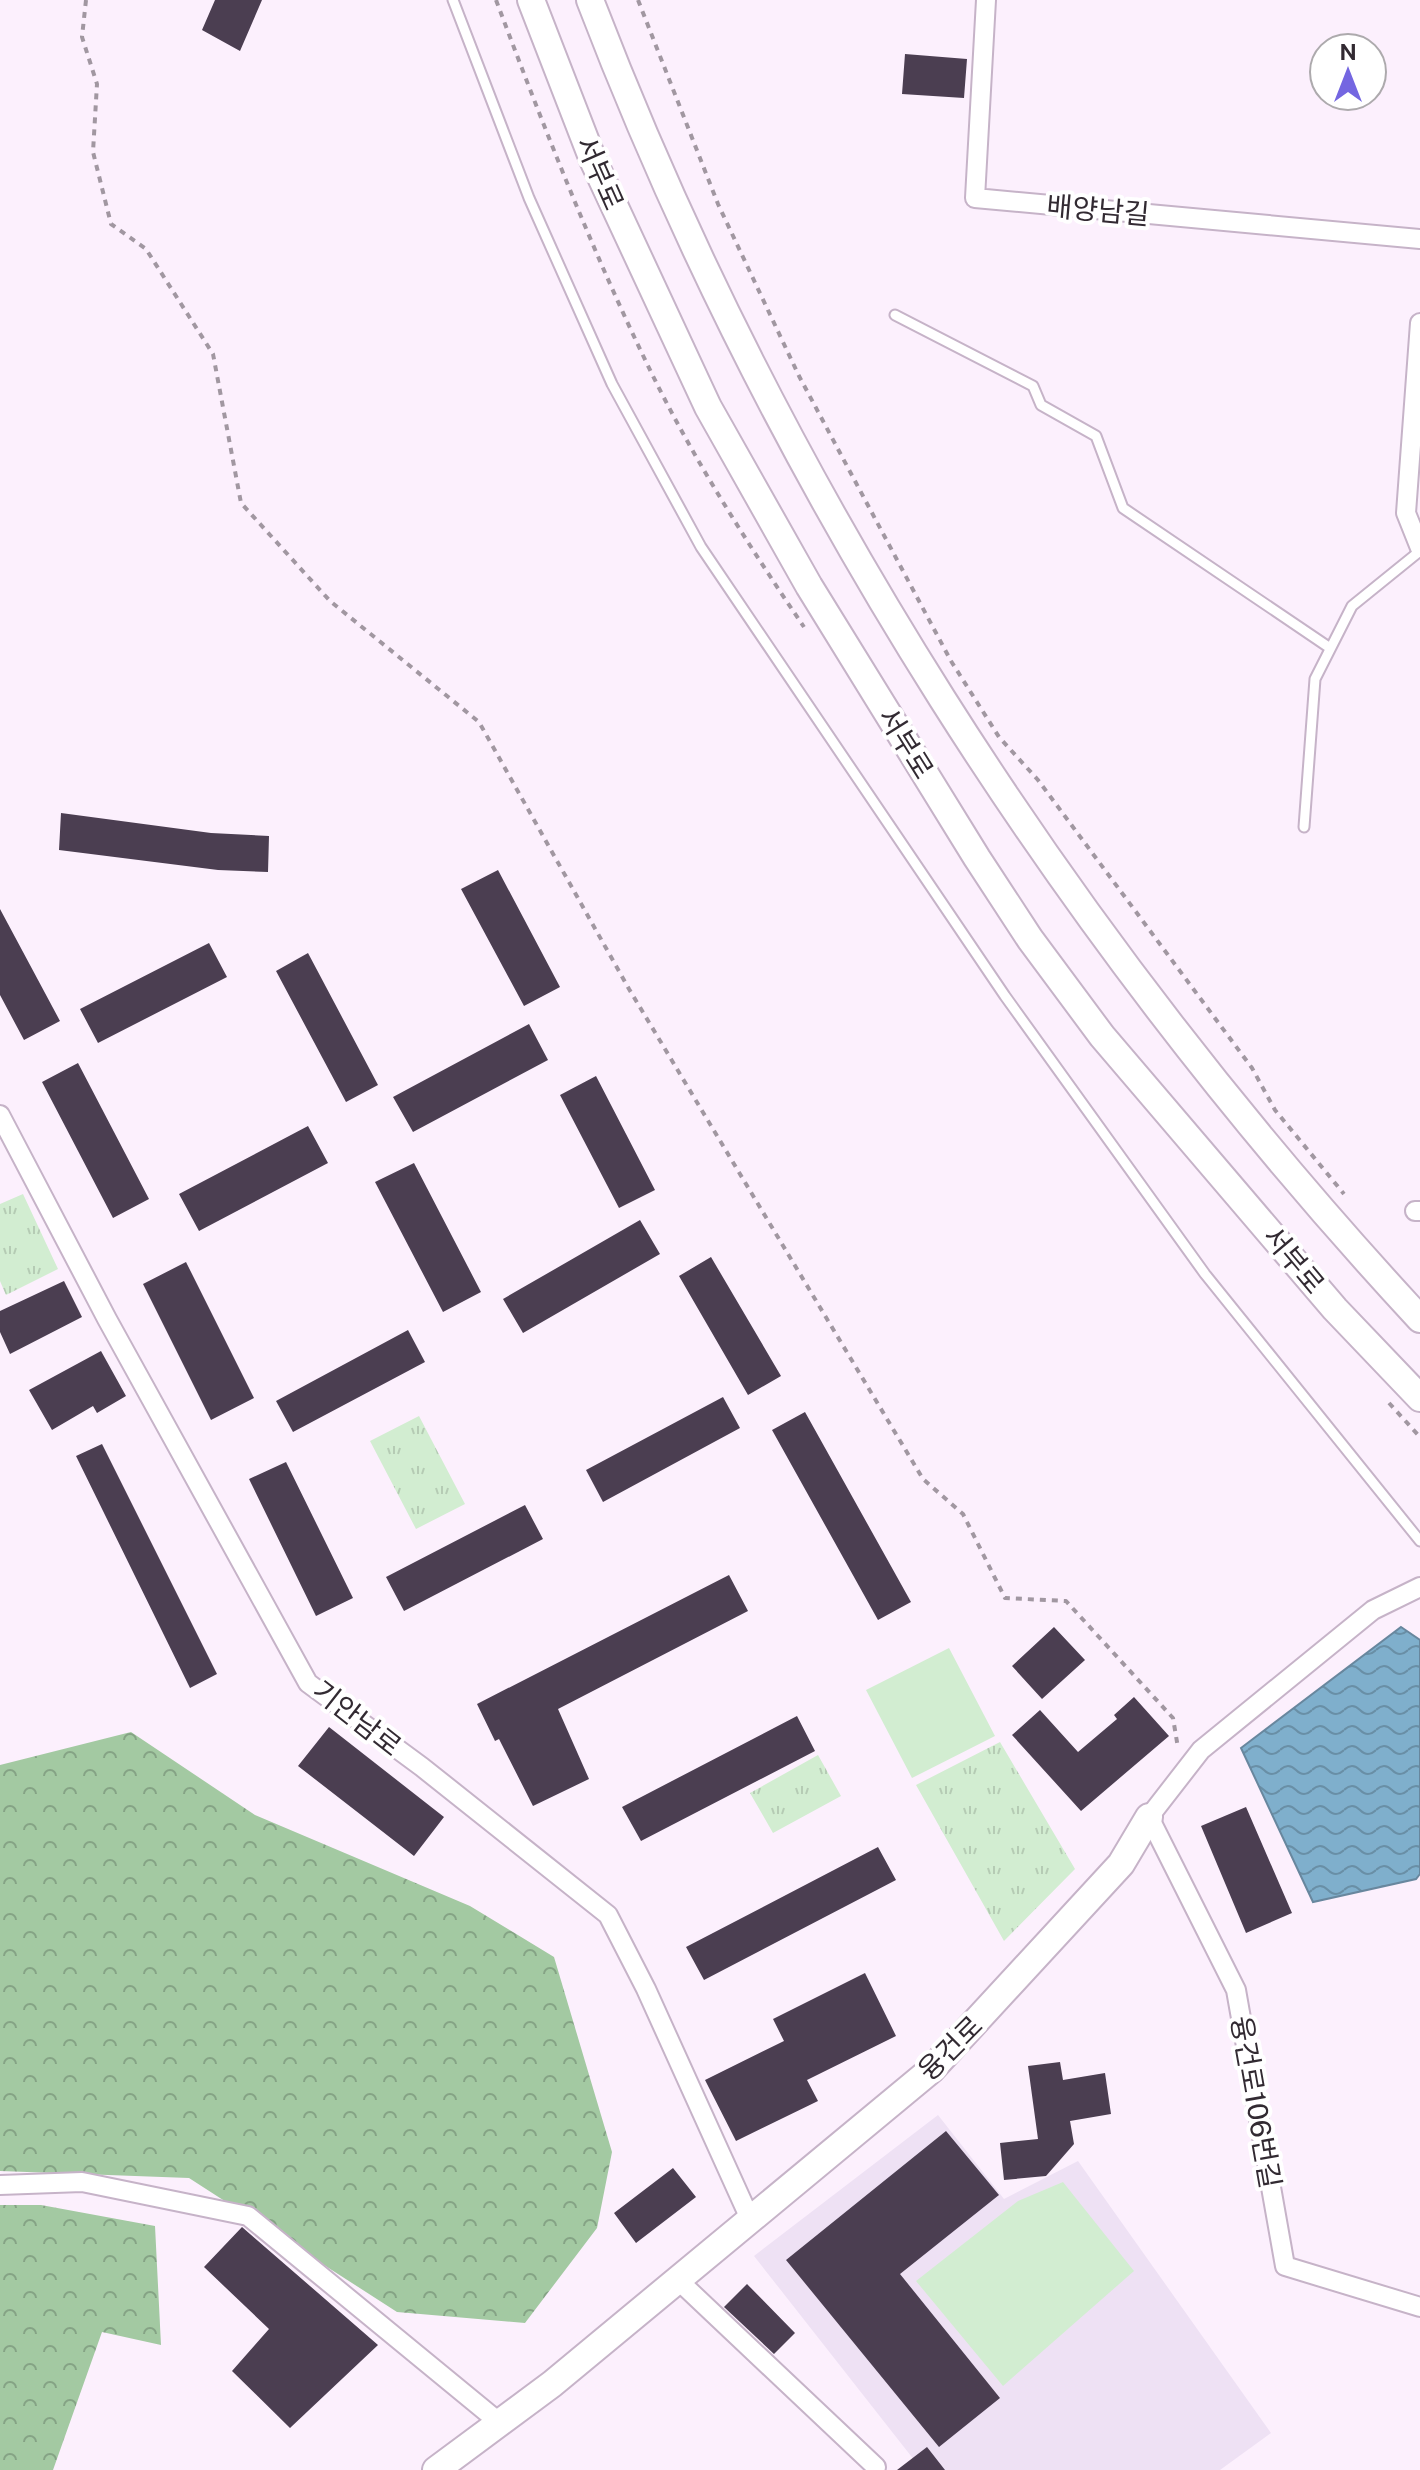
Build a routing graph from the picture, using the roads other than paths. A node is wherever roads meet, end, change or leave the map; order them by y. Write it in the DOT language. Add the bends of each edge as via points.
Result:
graph roads {
  1 [pos="453,0"];
  2 [pos="531,0"];
  3 [pos="590,0"];
  4 [pos="986,0"];
  5 [pos="1420,239"];
  6 [pos="895,315"];
  7 [pos="1420,323"];
  8 [pos="1414,517"];
  9 [pos="1420,549"];
  10 [pos="1330,648"];
  11 [pos="1304,827"];
  12 [pos="0,1115"];
  13 [pos="1420,1319"];
  14 [pos="1420,1398"];
  15 [pos="1420,1541"];
  16 [pos="1420,1587"];
  17 [pos="1149,1817"];
  18 [pos="0,2185"];
  19 [pos="751,2221"];
  20 [pos="679,2281"];
  21 [pos="1420,2307"];
  22 [pos="500,2423"];
  23 [pos="876,2467"];
  24 [pos="443,2468"];
  1 -- 15 [label="lane" via="529,198 612,384 701,547 1005,996 1195,1261"];
  2 -- 14 [label="main road, 서부로" via="593,160 708,407 809,586 977,858 1102,1036 1335,1309"];
  3 -- 13 [label="main road, 서부로" via="703,264 911,646 1018,812 1140,985 1269,1148"];
  4 -- 5 [label="street, 배양남길" via="975,198"];
  6 -- 10 [label="lane" via="1033,386 1041,405 1096,436 1123,508"];
  7 -- 8 [label="street"];
  8 -- 9 [label="street"];
  9 -- 10 [label="lane" via="1352,606"];
  10 -- 11 [label="lane" via="1315,679"];
  12 -- 19 [label="street, 기안남로" via="308,1683 608,1915"];
  16 -- 17 [label="street, 융건로" via="1373,1610 1201,1750"];
  17 -- 19 [label="main road, 융건로" via="1121,1864 941,2060"];
  17 -- 21 [label="street, 융건로106번길" via="1236,1990 1285,2266"];
  18 -- 22 [label="street" via="82,2182 248,2216"];
  19 -- 20 [label="main road, 융건로"];
  20 -- 22 [label="main road, 융건로"];
  20 -- 23 [label="street"];
  22 -- 24 [label="main road, 융건로"];
}
